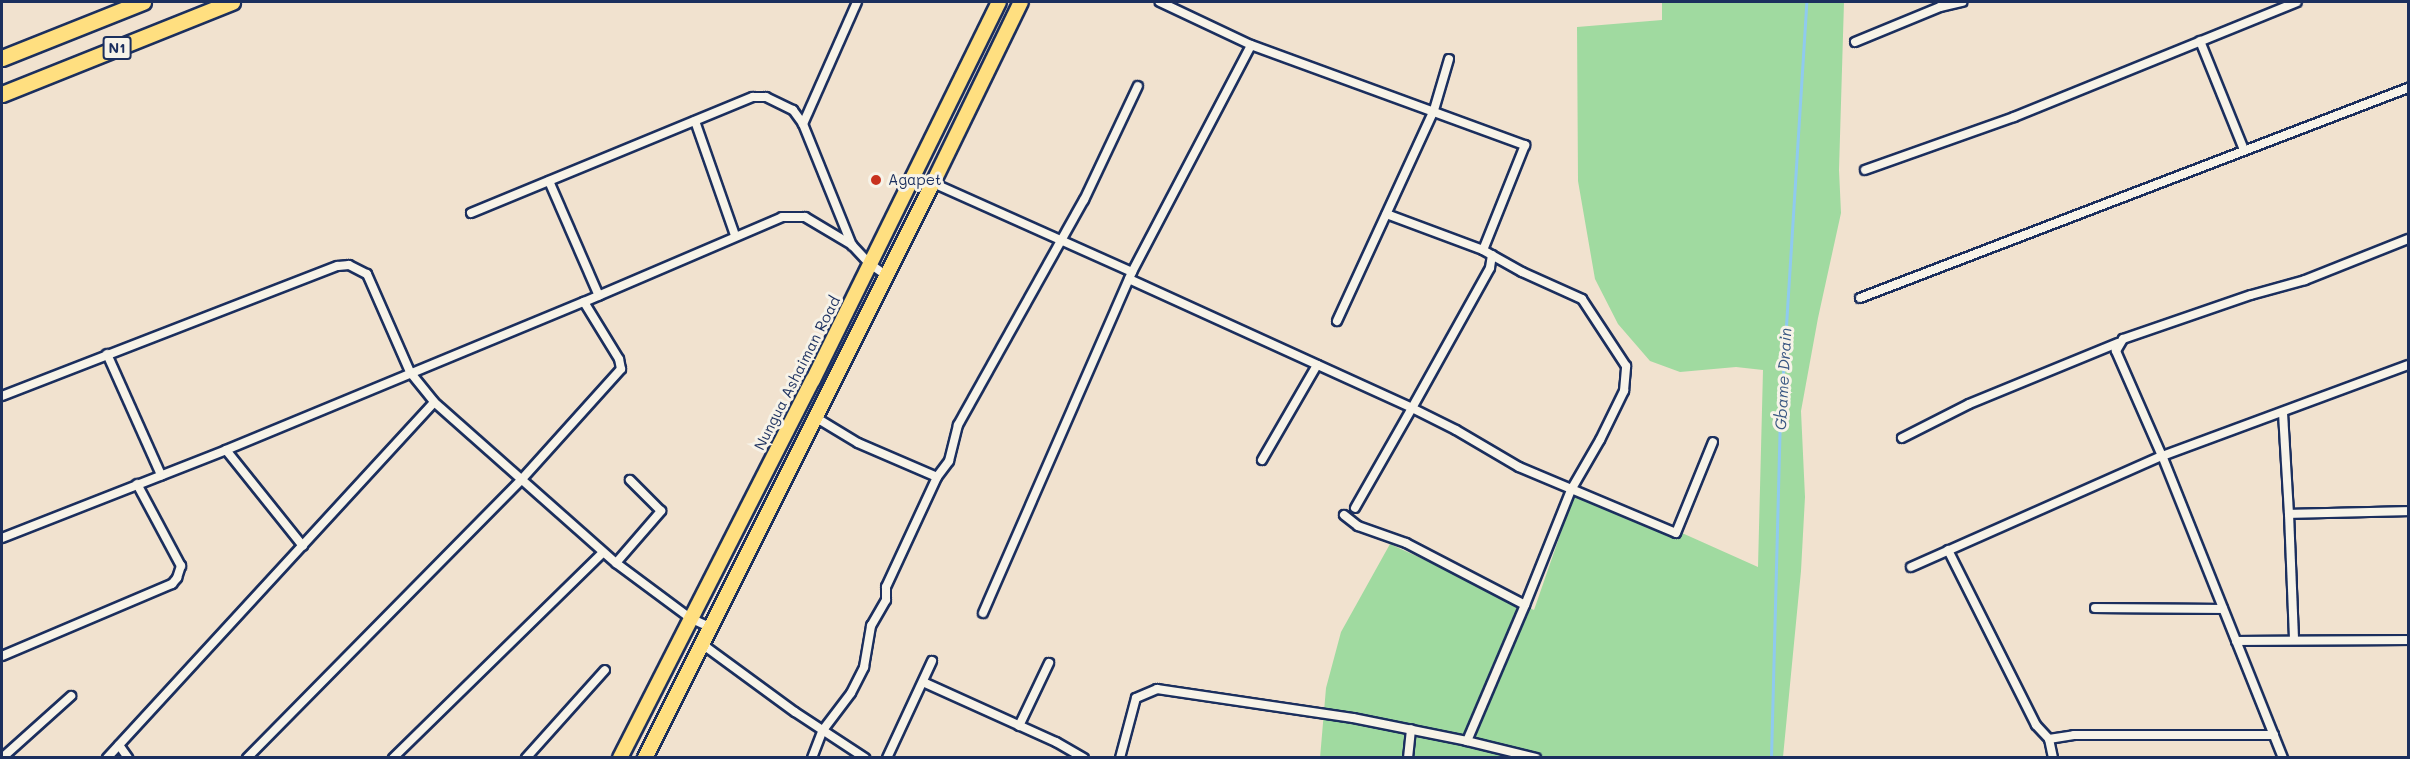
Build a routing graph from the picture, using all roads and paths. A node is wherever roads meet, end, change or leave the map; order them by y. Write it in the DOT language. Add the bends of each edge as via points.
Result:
graph roads {
  1 [pos="143,2"];
  2 [pos="232,2"];
  3 [pos="857,2"];
  4 [pos="999,2"];
  5 [pos="1022,2"];
  6 [pos="1160,2"];
  7 [pos="1962,2"];
  8 [pos="2297,2"];
  9 [pos="2200,41"];
  10 [pos="1855,42"];
  11 [pos="1251,45"];
  12 [pos="2,58"];
  13 [pos="1449,59"];
  14 [pos="1138,86"];
  15 [pos="2409,88"];
  16 [pos="2,94"];
  17 [pos="1434,110"];
  18 [pos="695,121"];
  19 [pos="803,124"];
  20 [pos="2244,150"];
  21 [pos="1864,170"];
  22 [pos="549,181"];
  23 [pos="933,183"];
  24 [pos="471,213"];
  25 [pos="1386,214"];
  26 [pos="735,235"];
  27 [pos="2409,239"];
  28 [pos="1061,242"];
  29 [pos="852,245"];
  30 [pos="1483,250"];
  31 [pos="1492,255"];
  32 [pos="870,264"];
  33 [pos="887,276"];
  34 [pos="1131,276"];
  35 [pos="599,296"];
  36 [pos="1860,298"];
  37 [pos="584,302"];
  38 [pos="1337,321"];
  39 [pos="2118,343"];
  40 [pos="107,354"];
  41 [pos="1317,365"];
  42 [pos="2409,365"];
  43 [pos="411,372"];
  44 [pos="2,396"];
  45 [pos="434,402"];
  46 [pos="1412,408"];
  47 [pos="2283,413"];
  48 [pos="816,417"];
  49 [pos="1902,438"];
  50 [pos="1713,442"];
  51 [pos="226,450"];
  52 [pos="2162,456"];
  53 [pos="1262,460"];
  54 [pos="161,475"];
  55 [pos="937,477"];
  56 [pos="522,479"];
  57 [pos="630,480"];
  58 [pos="137,484"];
  59 [pos="1571,490"];
  60 [pos="1354,508"];
  61 [pos="2409,511"];
  62 [pos="2289,514"];
  63 [pos="1344,515"];
  64 [pos="2,538"];
  65 [pos="303,546"];
  66 [pos="1948,550"];
  67 [pos="603,552"];
  68 [pos="616,563"];
  69 [pos="1911,567"];
  70 [pos="1526,605"];
  71 [pos="2095,608"];
  72 [pos="2223,609"];
  73 [pos="983,613"];
  74 [pos="690,618"];
  75 [pos="711,628"];
  76 [pos="2294,640"];
  77 [pos="2409,640"];
  78 [pos="2236,641"];
  79 [pos="702,644"];
  80 [pos="2,656"];
  81 [pos="932,661"];
  82 [pos="1049,663"];
  83 [pos="605,670"];
  84 [pos="923,682"];
  85 [pos="71,696"];
  86 [pos="1019,726"];
  87 [pos="1411,729"];
  88 [pos="823,730"];
  89 [pos="2274,735"];
  90 [pos="2049,739"];
  91 [pos="1467,741"];
  92 [pos="119,745"];
  93 [pos="2,758"];
  94 [pos="107,758"];
  95 [pos="128,758"];
  96 [pos="247,758"];
  97 [pos="393,758"];
  98 [pos="526,758"];
  99 [pos="620,758"];
  100 [pos="645,758"];
  101 [pos="812,758"];
  102 [pos="865,758"];
  103 [pos="887,758"];
  104 [pos="1084,758"];
  105 [pos="1120,758"];
  106 [pos="1408,758"];
  107 [pos="1536,758"];
  108 [pos="2053,758"];
  109 [pos="2283,758"];
  1 -- 12 [label="highway, N1"];
  2 -- 16 [label="highway, N1"];
  3 -- 19 [label="street"];
  4 -- 32 [label="main road, Nungua Ashaiman Road"];
  5 -- 23 [label="main road"];
  6 -- 11 [label="street"];
  7 -- 10 [label="street"];
  8 -- 9 [label="street"];
  9 -- 20 [label="street"];
  9 -- 21 [label="street" via="2014,117"];
  11 -- 17 [label="street"];
  11 -- 34 [label="street"];
  13 -- 17 [label="street"];
  14 -- 28 [label="street"];
  15 -- 20 [label="street"];
  17 -- 25 [label="street"];
  17 -- 30 [label="street" via="1525,144"];
  18 -- 19 [label="street" via="753,97 766,97 793,110"];
  18 -- 22 [label="street"];
  18 -- 26 [label="street"];
  19 -- 29 [label="street"];
  20 -- 36 [label="street"];
  22 -- 24 [label="street"];
  22 -- 35 [label="street"];
  23 -- 28 [label="street"];
  23 -- 33 [label="main road"];
  25 -- 30 [label="street"];
  25 -- 38 [label="street"];
  26 -- 29 [label="street" via="798,215"];
  26 -- 35 [label="street"];
  27 -- 39 [label="street" via="2305,280 2252,294"];
  28 -- 34 [label="street"];
  28 -- 55 [label="street" via="965,411 952,453"];
  29 -- 32 [label="street"];
  30 -- 31 [label="street"];
  31 -- 46 [label="street" via="1490,268"];
  31 -- 59 [label="street" via="1582,299 1626,366 1624,391"];
  32 -- 33 [label="street"];
  32 -- 74 [label="main road, Nungua Ashaiman Road"];
  33 -- 48 [label="main road"];
  34 -- 41 [label="street"];
  34 -- 73 [label="street"];
  35 -- 37 [label="street"];
  37 -- 43 [label="street"];
  37 -- 56 [label="street" via="620,359 621,369"];
  39 -- 49 [label="street" via="1969,404"];
  39 -- 52 [label="street" via="2116,351"];
  40 -- 43 [label="street" via="349,265 367,274"];
  40 -- 44 [label="street"];
  40 -- 54 [label="street"];
  41 -- 46 [label="street"];
  41 -- 53 [label="street"];
  42 -- 47 [label="street"];
  43 -- 45 [label="street"];
  43 -- 51 [label="street"];
  45 -- 56 [label="street"];
  45 -- 65 [label="street"];
  46 -- 59 [label="street" via="1519,468"];
  46 -- 60 [label="street"];
  47 -- 52 [label="street"];
  47 -- 62 [label="street"];
  48 -- 55 [label="street" via="858,443"];
  48 -- 75 [label="main road"];
  50 -- 59 [label="street" via="1676,533"];
  51 -- 54 [label="street"];
  51 -- 65 [label="street"];
  52 -- 66 [label="street"];
  52 -- 72 [label="street"];
  54 -- 58 [label="street"];
  55 -- 88 [label="street" via="886,587 886,600 871,626 864,667 851,693"];
  56 -- 67 [label="street"];
  56 -- 96 [label="street"];
  57 -- 68 [label="street" via="661,511"];
  58 -- 64 [label="street"];
  58 -- 80 [label="street" via="181,566 177,578 172,584"];
  59 -- 70 [label="street"];
  61 -- 62 [label="street"];
  62 -- 76 [label="street"];
  63 -- 70 [label="street" via="1358,526 1406,543"];
  65 -- 92 [label="street"];
  66 -- 69 [label="street"];
  66 -- 90 [label="street" via="2031,716"];
  67 -- 68 [label="street"];
  67 -- 97 [label="street"];
  68 -- 74 [label="street"];
  70 -- 91 [label="street"];
  71 -- 72 [label="street"];
  72 -- 78 [label="street"];
  74 -- 75 [label="street"];
  74 -- 99 [label="main road, Nungua Ashaiman Road"];
  75 -- 79 [label="main road"];
  76 -- 77 [label="street"];
  76 -- 78 [label="street"];
  78 -- 89 [label="street"];
  79 -- 88 [label="street"];
  79 -- 100 [label="main road"];
  81 -- 84 [label="street"];
  82 -- 86 [label="street"];
  83 -- 98 [label="street"];
  84 -- 86 [label="street"];
  84 -- 103 [label="street"];
  85 -- 93 [label="street"];
  86 -- 104 [label="street"];
  87 -- 91 [label="street"];
  87 -- 105 [label="street" via="1157,689 1136,698"];
  87 -- 106 [label="street"];
  88 -- 101 [label="street"];
  88 -- 102 [label="street"];
  89 -- 90 [label="street" via="2074,735"];
  89 -- 109 [label="street"];
  90 -- 108 [label="street"];
  91 -- 107 [label="street"];
  92 -- 94 [label="street"];
  92 -- 95 [label="street"];
}
